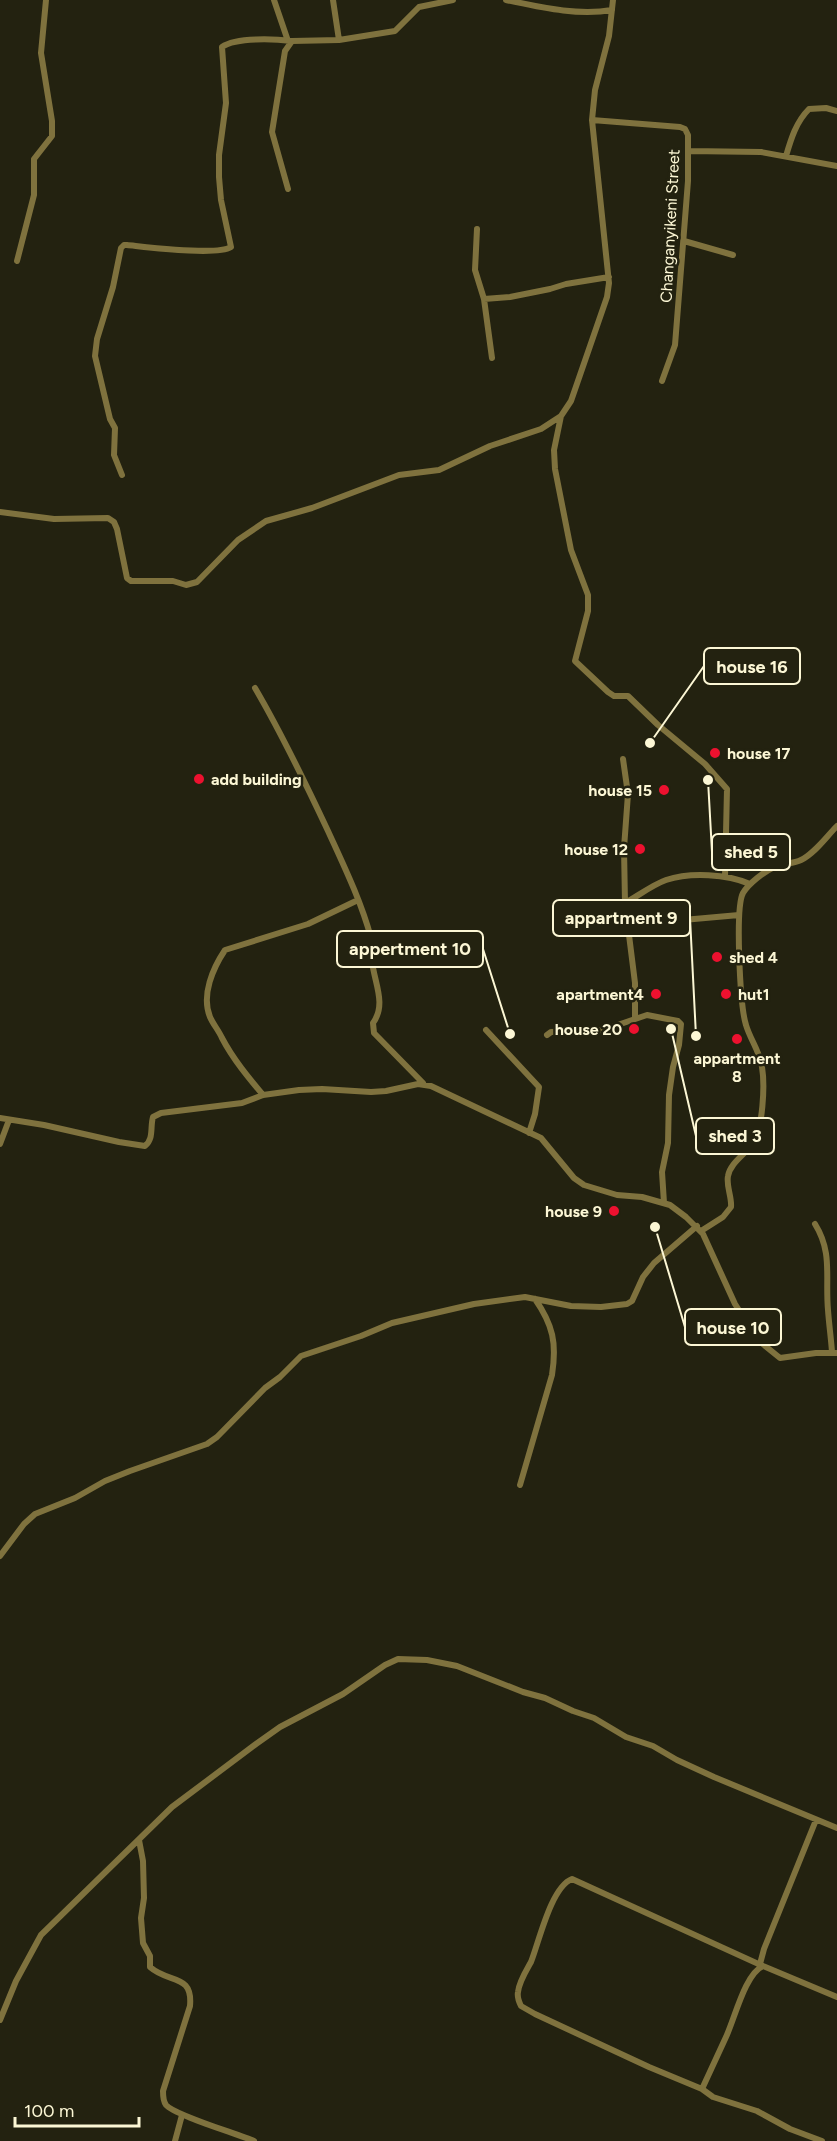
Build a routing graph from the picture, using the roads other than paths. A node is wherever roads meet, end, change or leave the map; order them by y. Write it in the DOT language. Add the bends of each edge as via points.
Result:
graph roads {
  1 [pos="46,0"];
  2 [pos="274,0"];
  3 [pos="333,0"];
  4 [pos="453,0"];
  5 [pos="506,0"];
  6 [pos="613,0"];
  7 [pos="612,10"];
  8 [pos="339,40"];
  9 [pos="290,41"];
  10 [pos="837,111"];
  11 [pos="592,120"];
  12 [pos="689,151"];
  13 [pos="786,156"];
  14 [pos="837,166"];
  15 [pos="288,189"];
  16 [pos="477,229"];
  17 [pos="684,241"];
  18 [pos="733,255"];
  19 [pos="17,261"];
  20 [pos="609,277"];
  21 [pos="484,299"];
  22 [pos="492,358"];
  23 [pos="662,381"];
  24 [pos="561,416"];
  25 [pos="122,475"];
  26 [pos="0,512"];
  27 [pos="255,688"];
  28 [pos="623,759"];
  29 [pos="837,826"];
  30 [pos="725,877"];
  31 [pos="750,884"];
  32 [pos="358,900"];
  33 [pos="625,903"];
  34 [pos="739,915"];
  35 [pos="627,925"];
  36 [pos="634,1018"];
  37 [pos="486,1030"];
  38 [pos="547,1035"];
  39 [pos="423,1083"];
  40 [pos="263,1095"];
  41 [pos="0,1118"];
  42 [pos="9,1120"];
  43 [pos="529,1133"];
  44 [pos="0,1144"];
  45 [pos="664,1203"];
  46 [pos="815,1224"];
  47 [pos="699,1229"];
  48 [pos="534,1299"];
  49 [pos="835,1352"];
  50 [pos="520,1485"];
  51 [pos="0,1556"];
  52 [pos="816,1820"];
  53 [pos="837,1828"];
  54 [pos="139,1840"];
  55 [pos="762,1965"];
  56 [pos="837,1997"];
  57 [pos="0,2020"];
  58 [pos="702,2089"];
  59 [pos="182,2115"];
  60 [pos="175,2141"];
  61 [pos="254,2141"];
  62 [pos="822,2141"];
  1 -- 19 [label="street" via="41,53 52,133 34,159 33,201"];
  2 -- 9 [label="street"];
  3 -- 8 [label="street"];
  4 -- 8 [label="street" via="419,7 395,31"];
  5 -- 7 [label="street" via="593,13"];
  6 -- 7 [label="street"];
  7 -- 11 [label="street" via="594,90"];
  8 -- 9 [label="street"];
  9 -- 15 [label="street" via="272,125"];
  9 -- 25 [label="street" via="243,40 222,47 226,102 219,177 231,247 122,248 95,356 115,428 114,455"];
  10 -- 13 [label="street" via="809,109"];
  11 -- 12 [label="street, Changanyikeni Street" via="680,127 687,131"];
  11 -- 20 [label="street"];
  12 -- 13 [label="street"];
  12 -- 17 [label="street, Changanyikeni Street"];
  13 -- 14 [label="street"];
  16 -- 21 [label="street" via="475,270"];
  17 -- 18 [label="street"];
  17 -- 23 [label="street, Changanyikeni Street" via="675,345"];
  20 -- 21 [label="street"];
  20 -- 24 [label="street" via="607,297 581,376"];
  21 -- 22 [label="street"];
  24 -- 26 [label="street" via="541,429 490,446 439,470 399,475 266,521 238,540 197,582 186,585 127,578 117,529 108,518 54,519"];
  24 -- 30 [label="street" via="554,450 555,469 572,550 588,595 588,611 575,661 614,696 628,696 705,764 727,789"];
  27 -- 32 [label="street" via="290,752"];
  28 -- 33 [label="street" via="628,794"];
  29 -- 31 [label="street" via="811,854 775,867"];
  30 -- 31 [label="street"];
  30 -- 33 [label="street" via="665,880"];
  31 -- 34 [label="street" via="739,904"];
  32 -- 39 [label="street" via="371,938 380,994 374,1033"];
  32 -- 40 [label="street" via="308,924 225,950 215,968 209,984 210,1017 232,1058"];
  33 -- 35 [label="street"];
  34 -- 35 [label="street"];
  34 -- 47 [label="street" via="744,1016 762,1067 758,1131 754,1142 728,1173 731,1207 723,1217"];
  35 -- 36 [label="street" via="635,983"];
  36 -- 38 [label="street" via="603,1030"];
  36 -- 45 [label="street" via="647,1015 681,1024 669,1095 669,1143 662,1172"];
  37 -- 43 [label="street" via="539,1087"];
  39 -- 40 [label="street" via="387,1091 310,1089"];
  39 -- 43 [label="street"];
  40 -- 42 [label="street" via="242,1103 153,1116 152,1136 145,1146"];
  41 -- 42 [label="street"];
  42 -- 44 [label="street"];
  43 -- 45 [label="street" via="541,1138 584,1185"];
  45 -- 47 [label="street"];
  46 -- 49 [label="street" via="827,1249 827,1309"];
  47 -- 48 [label="street" via="654,1263 627,1304 571,1306"];
  47 -- 49 [label="street" via="735,1304 758,1340 780,1358"];
  48 -- 50 [label="street" via="550,1323 555,1357"];
  48 -- 51 [label="street" via="494,1301 407,1318 301,1356 207,1444 122,1474 35,1514"];
  52 -- 53 [label="street"];
  52 -- 54 [label="street" via="545,1698 457,1666 404,1659 385,1665 343,1694 280,1727 172,1807"];
  52 -- 55 [label="street" via="764,1949"];
  54 -- 57 [label="street" via="41,1935"];
  54 -- 59 [label="street" via="143,1861 143,1943 150,1967 183,1982 190,1990 190,2006 163,2091 166,2106"];
  55 -- 56 [label="street"];
  55 -- 58 [label="street" via="745,1989"];
  55 -- 58 [label="street" via="572,1879 560,1887 518,1993 521,2006"];
  58 -- 62 [label="street"];
  59 -- 60 [label="street"];
  59 -- 61 [label="street"];
}
